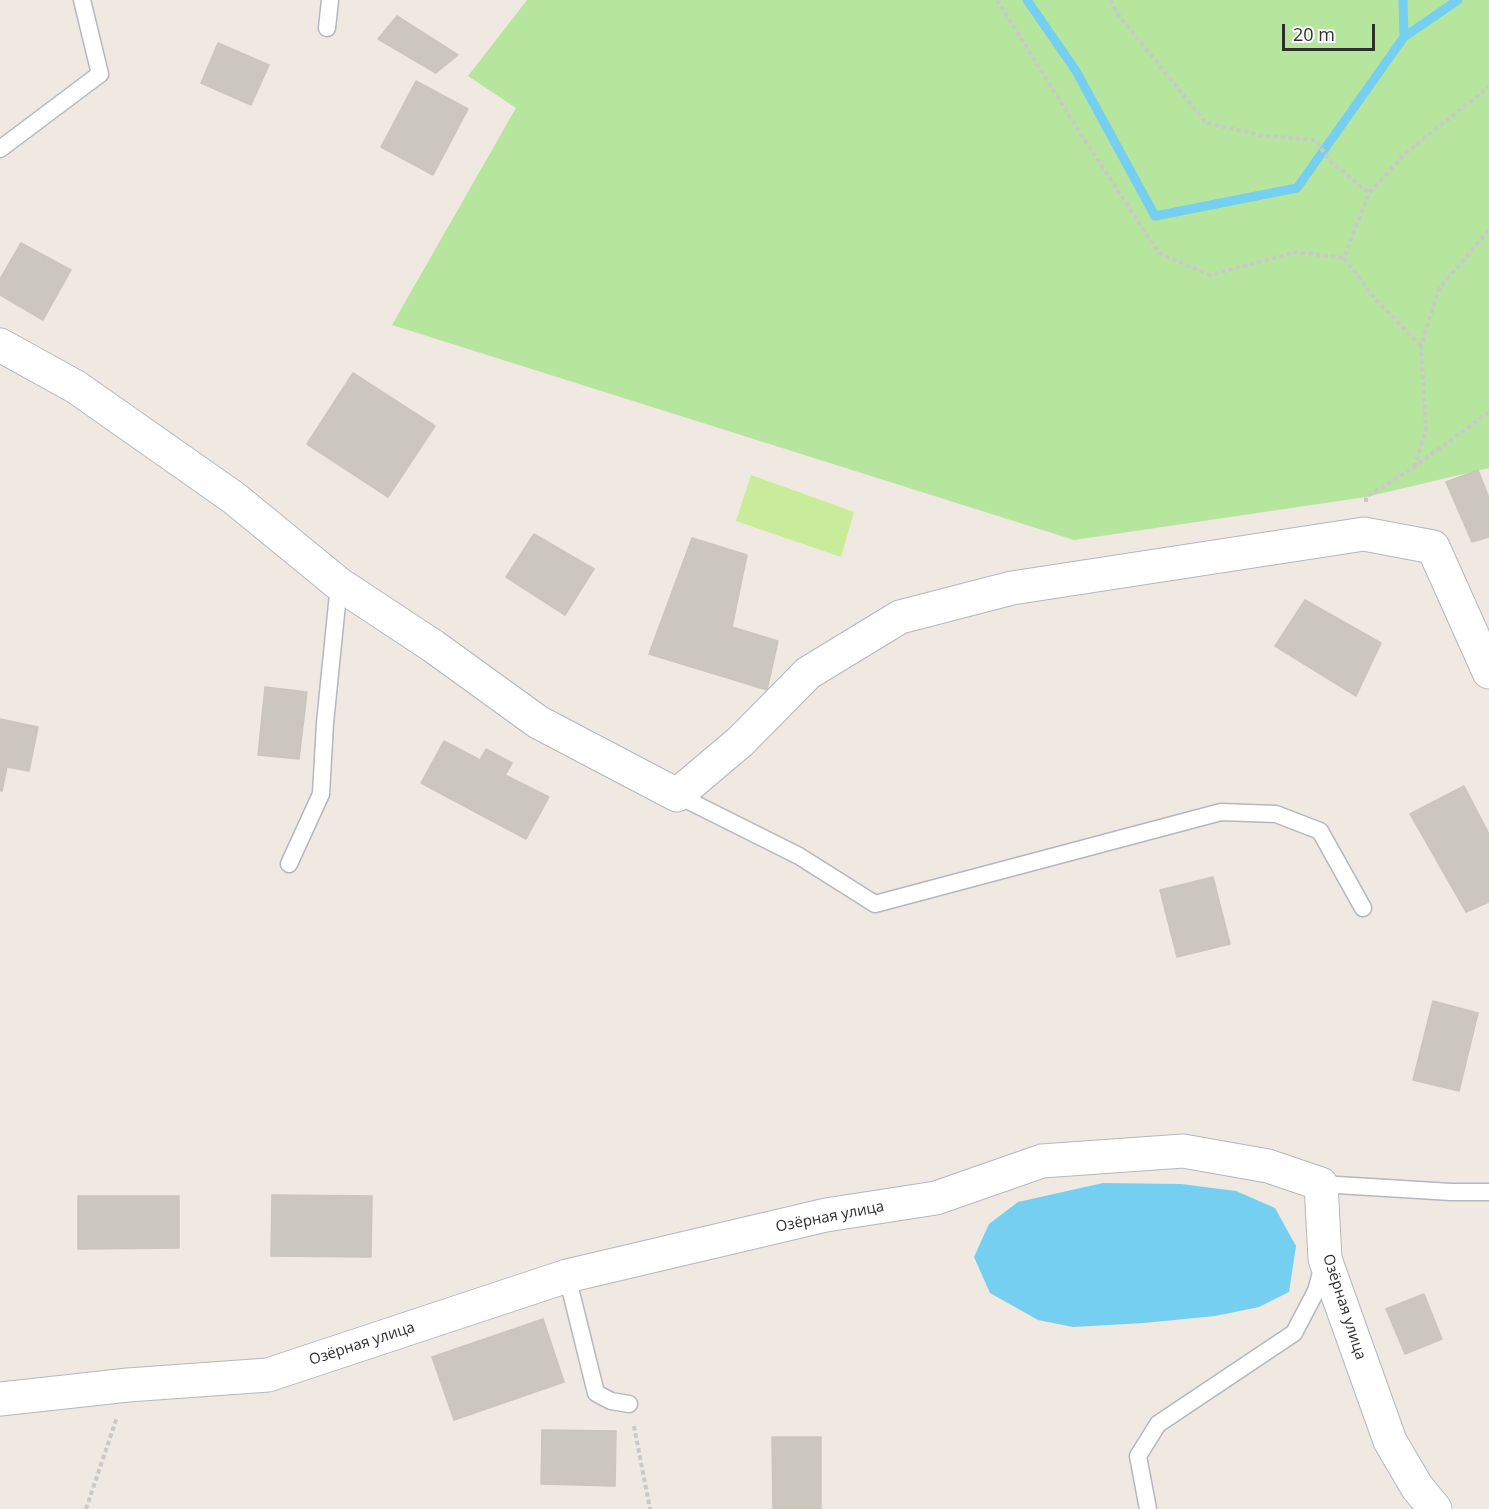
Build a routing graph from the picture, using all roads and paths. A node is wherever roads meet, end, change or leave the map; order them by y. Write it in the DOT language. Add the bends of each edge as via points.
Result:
graph roads {
  1 [pos="82,0"];
  2 [pos="330,0"];
  3 [pos="997,0"];
  4 [pos="1110,0"];
  5 [pos="327,28"];
  6 [pos="1489,87"];
  7 [pos="0,149"];
  8 [pos="1369,193"];
  9 [pos="1489,230"];
  10 [pos="1344,258"];
  11 [pos="0,345"];
  12 [pos="1421,346"];
  13 [pos="1489,411"];
  14 [pos="1414,467"];
  15 [pos="1366,497"];
  16 [pos="339,584"];
  17 [pos="1489,672"];
  18 [pos="677,795"];
  19 [pos="289,864"];
  20 [pos="1363,908"];
  21 [pos="1321,1184"];
  22 [pos="1489,1192"];
  23 [pos="1325,1259"];
  24 [pos="567,1276"];
  25 [pos="128,1385"];
  26 [pos="0,1399"];
  27 [pos="629,1404"];
  28 [pos="86,1509"];
  29 [pos="650,1509"];
  30 [pos="1148,1509"];
  31 [pos="1436,1509"];
  1 -- 7 [label="lane" via="100,74"];
  2 -- 5 [label="lane"];
  3 -- 10 [label="path" via="1159,253 1210,275 1296,252"];
  4 -- 8 [label="path" via="1206,123 1265,136 1316,140 1329,160"];
  6 -- 8 [label="path" via="1407,152"];
  8 -- 10 [label="path"];
  9 -- 12 [label="path" via="1439,289"];
  10 -- 12 [label="path" via="1377,301"];
  11 -- 16 [label="street" via="76,387 225,492"];
  12 -- 14 [label="path" via="1426,431"];
  13 -- 14 [label="path"];
  14 -- 15 [label="path"];
  16 -- 18 [label="street" via="538,722"];
  16 -- 19 [label="lane" via="321,794"];
  17 -- 18 [label="street" via="1433,547 1364,534 1012,588 900,617 808,673 741,741"];
  18 -- 20 [label="lane" via="799,856 875,904 1221,812 1276,814 1320,831"];
  21 -- 22 [label="lane"];
  21 -- 23 [label="street, Озёрная улица"];
  21 -- 24 [label="street, Озёрная улица" via="1269,1166 1183,1151 1042,1161 936,1198 826,1215"];
  23 -- 30 [label="lane" via="1316,1291 1294,1333 1158,1424 1138,1456"];
  23 -- 31 [label="street, Озёрная улица" via="1390,1441 1417,1487"];
  24 -- 25 [label="street, Озёрная улица" via="268,1375"];
  24 -- 27 [label="lane" via="596,1393"];
  25 -- 26 [label="street, Озёрная улица"];
  25 -- 28 [label="path"];
  27 -- 29 [label="path"];
}
